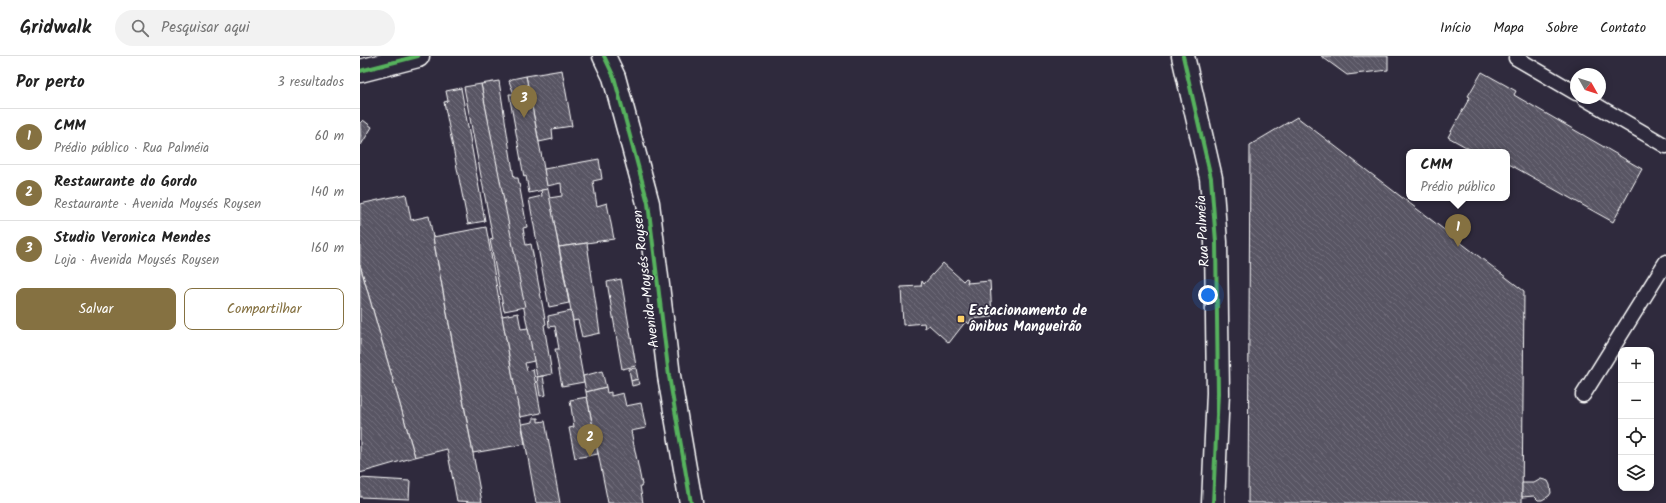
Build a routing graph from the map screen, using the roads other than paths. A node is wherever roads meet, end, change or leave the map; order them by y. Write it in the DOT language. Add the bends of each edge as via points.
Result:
graph roads {
  1 [pos="418,56"];
  2 [pos="604,56"];
  3 [pos="1183,56"];
  4 [pos="1516,58"];
  5 [pos="360,71"];
  6 [pos="1570,90"];
  7 [pos="1594,104"];
  8 [pos="1666,146"];
  9 [pos="1666,262"];
  10 [pos="1583,395"];
  11 [pos="691,503"];
  12 [pos="1213,503"];
  1 -- 5 [label="street"];
  2 -- 11 [label="street, Avenida Moysés Roysen" via="614,77 648,203 669,376"];
  3 -- 12 [label="street, Rua Palméia" via="1211,178 1216,242 1218,393"];
  4 -- 6 [label="lane"];
  7 -- 8 [label="lane"];
  9 -- 10 [label="lane"];
}
